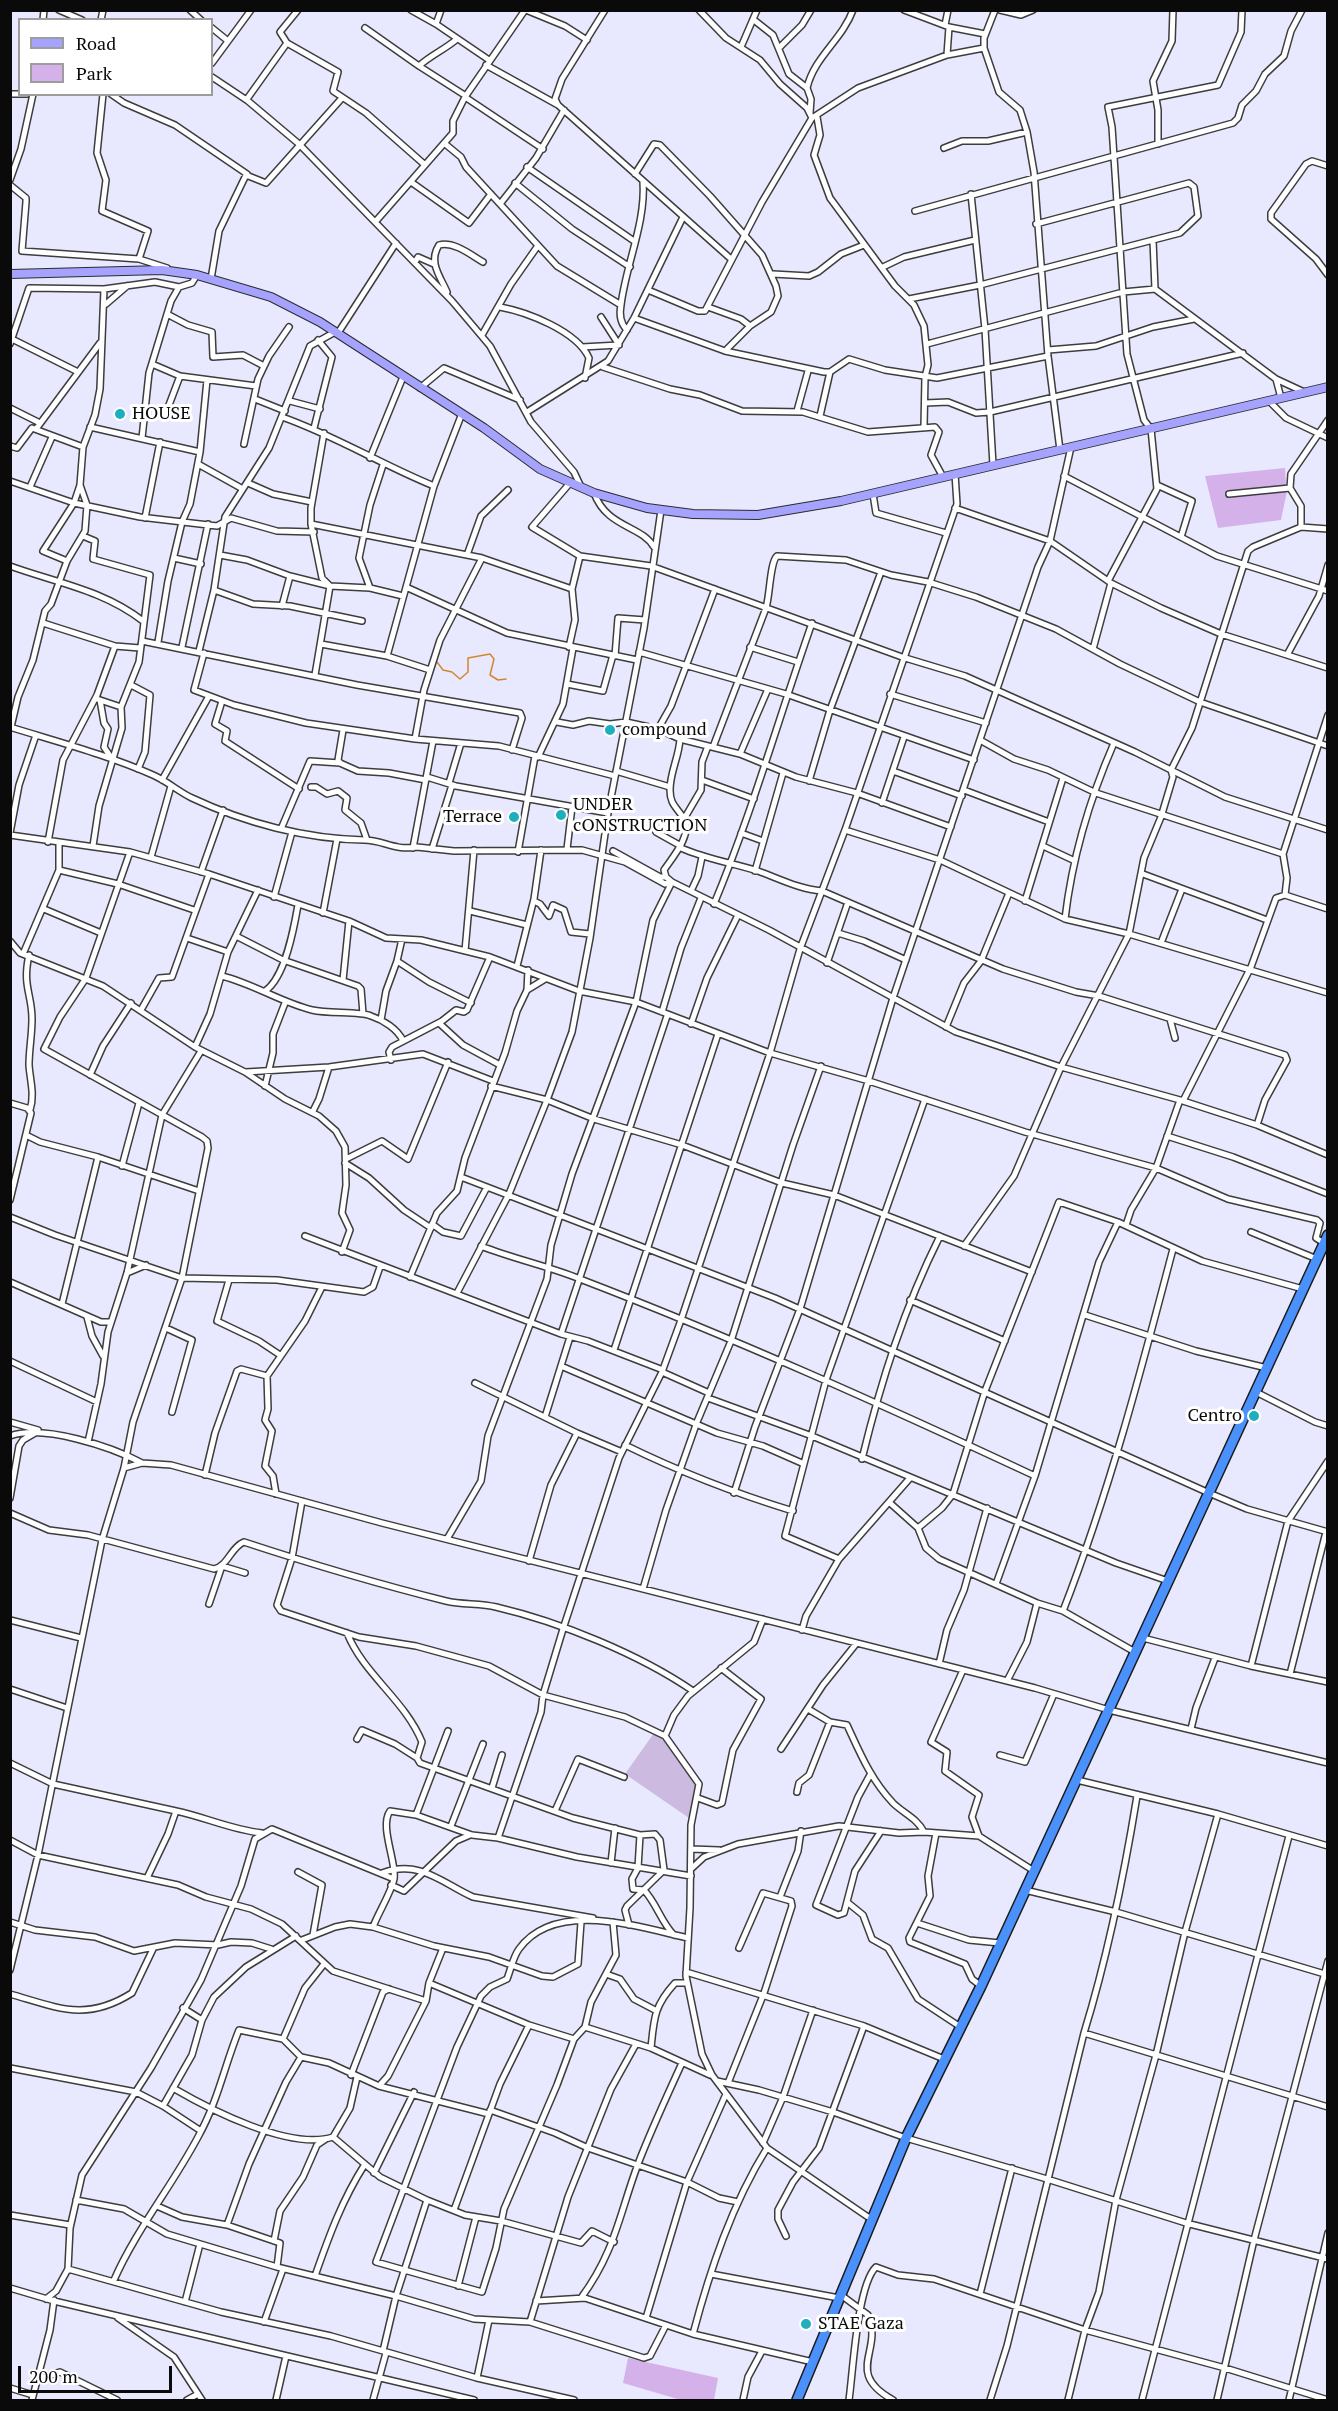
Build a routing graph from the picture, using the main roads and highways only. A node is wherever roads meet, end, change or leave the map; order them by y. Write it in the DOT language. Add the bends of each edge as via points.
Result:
graph roads {
  1 [pos="10,274"];
  2 [pos="1328,387"];
  3 [pos="1326,1239"];
  4 [pos="797,2400"];
  1 -- 2 [label="main road" via="178,271 271,297 310,315 460,416 484,428 534,466 594,493 693,514 758,515 873,494"];
  3 -- 4 [label="highway" via="981,1986 906,2138"];
}
